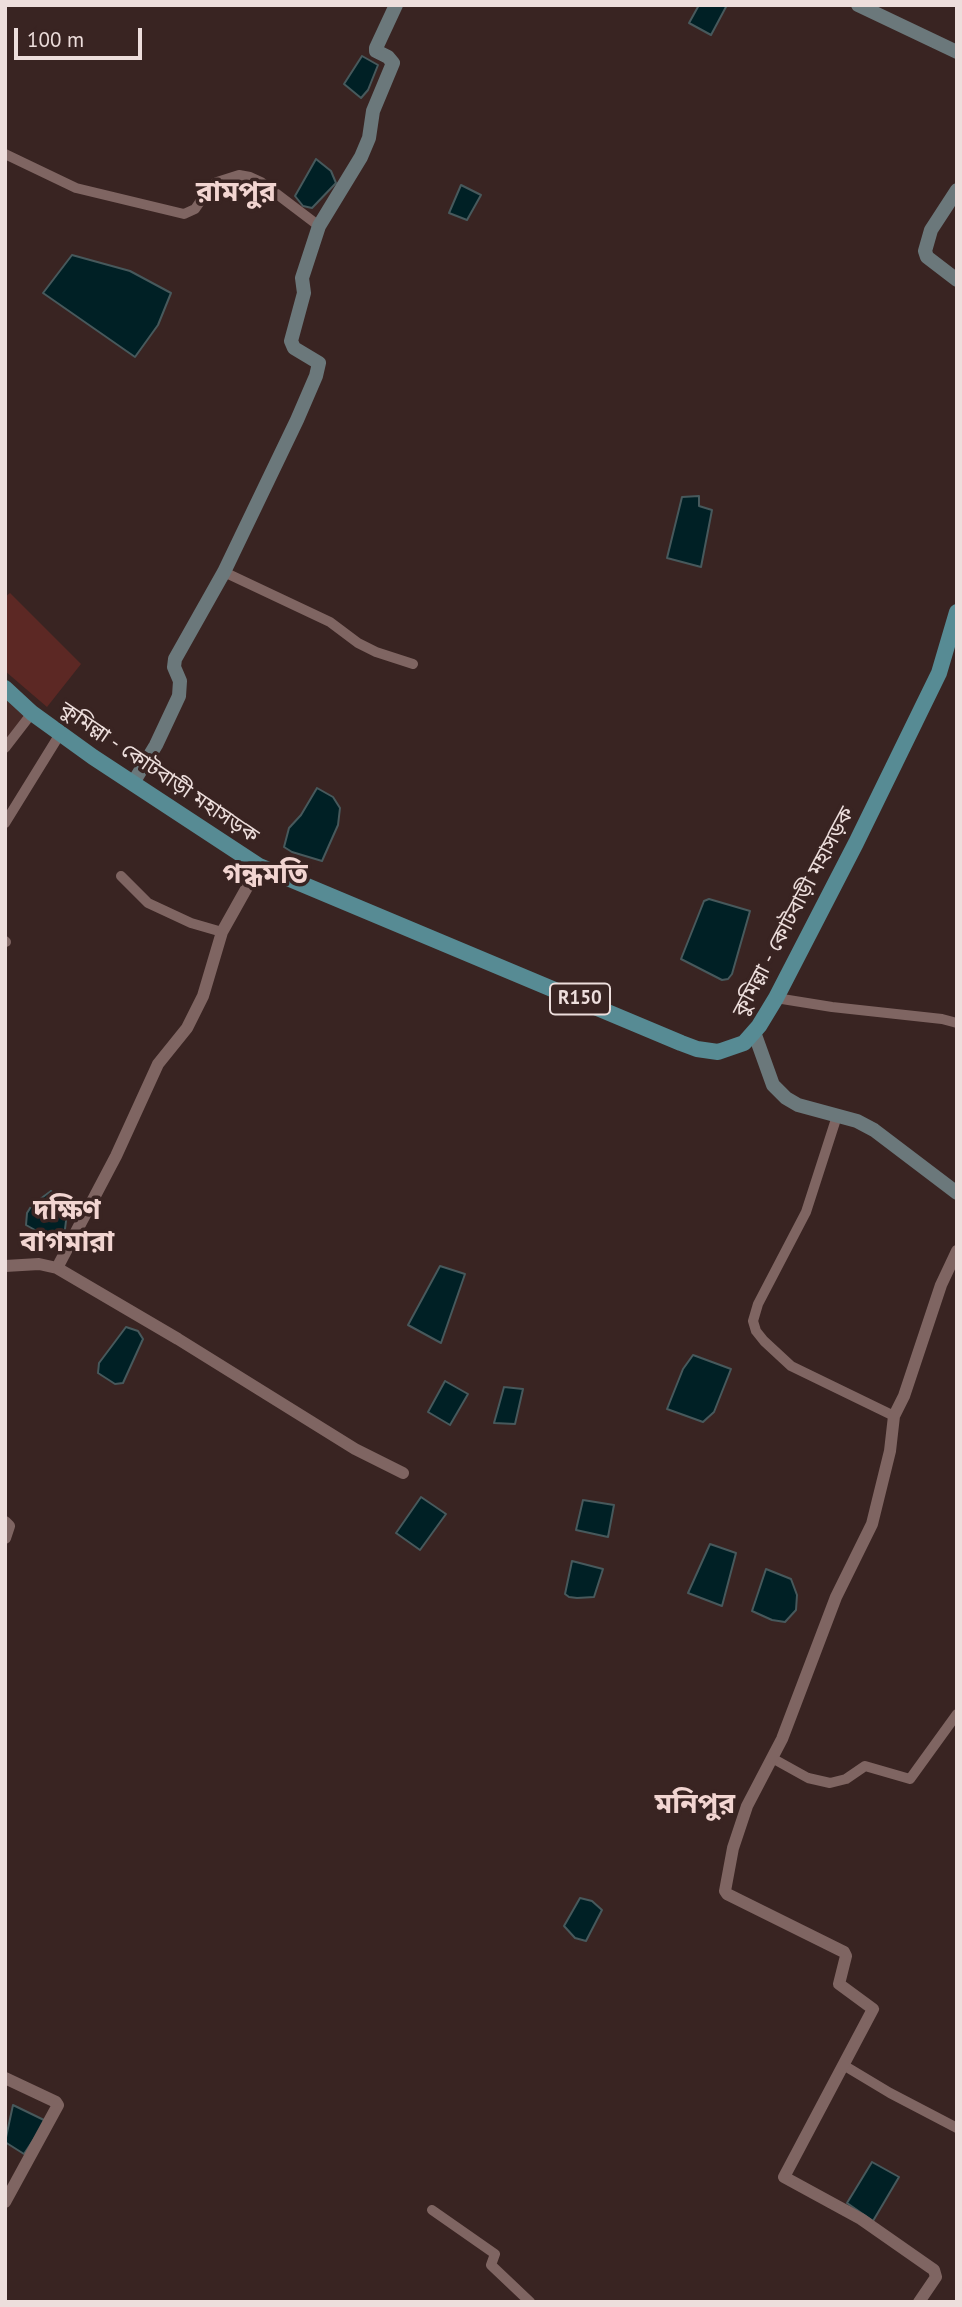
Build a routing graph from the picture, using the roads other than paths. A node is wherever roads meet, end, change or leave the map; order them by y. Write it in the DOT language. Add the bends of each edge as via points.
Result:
graph roads {
  1 [pos="396,5"];
  2 [pos="858,5"];
  3 [pos="957,52"];
  4 [pos="5,154"];
  5 [pos="957,190"];
  6 [pos="319,226"];
  7 [pos="957,280"];
  8 [pos="224,572"];
  9 [pos="957,612"];
  10 [pos="413,664"];
  11 [pos="5,688"];
  12 [pos="32,713"];
  13 [pos="60,734"];
  14 [pos="5,748"];
  15 [pos="133,783"];
  16 [pos="5,823"];
  17 [pos="259,866"];
  18 [pos="121,876"];
  19 [pos="222,932"];
  20 [pos="776,998"];
  21 [pos="957,1023"];
  22 [pos="754,1032"];
  23 [pos="837,1116"];
  24 [pos="957,1193"];
  25 [pos="957,1251"];
  26 [pos="5,1266"];
  27 [pos="57,1268"];
  28 [pos="894,1416"];
  29 [pos="403,1473"];
  30 [pos="5,1522"];
  31 [pos="5,1538"];
  32 [pos="957,1714"];
  33 [pos="772,1758"];
  34 [pos="845,2066"];
  35 [pos="5,2078"];
  36 [pos="957,2128"];
  37 [pos="5,2202"];
  38 [pos="432,2210"];
  39 [pos="530,2302"];
  40 [pos="919,2302"];
  1 -- 6 [label="main road" via="376,48 393,63 373,111 369,138"];
  2 -- 3 [label="main road"];
  4 -- 6 [label="street" via="76,188 184,214 195,209 217,182 239,175 250,177"];
  5 -- 7 [label="main road" via="931,230 925,251"];
  6 -- 8 [label="main road" via="302,278 304,293 291,338 294,348 315,359 319,369"];
  8 -- 10 [label="street" via="330,622 376,652"];
  8 -- 15 [label="main road" via="175,659 179,696"];
  9 -- 20 [label="main road, কুমিল্লা - কোটবাড়ী মহাসড়ক / R150" via="939,673"];
  11 -- 12 [label="main road, কুমিল্লা - কোটবাড়ী মহাসড়ক / R150"];
  12 -- 13 [label="main road, কুমিল্লা - কোটবাড়ী মহাসড়ক / R150"];
  12 -- 14 [label="street"];
  13 -- 15 [label="main road, কুমিল্লা - কোটবাড়ী মহাসড়ক / R150"];
  13 -- 16 [label="street"];
  15 -- 17 [label="main road, কুমিল্লা - কোটবাড়ী মহাসড়ক / R150"];
  17 -- 19 [label="street"];
  17 -- 22 [label="main road, কুমিল্লা - কোটবাড়ী মহাসড়ক / R150" via="697,1049 718,1052 734,1048"];
  18 -- 19 [label="street" via="148,903"];
  19 -- 27 [label="street" via="203,996 187,1028 158,1064"];
  20 -- 21 [label="street"];
  20 -- 22 [label="main road, কুমিল্লা - কোটবাড়ী মহাসড়ক / R150"];
  22 -- 23 [label="main road" via="779,1092 798,1105"];
  23 -- 24 [label="main road" via="874,1130"];
  23 -- 28 [label="street" via="806,1212 753,1321 764,1341 791,1366"];
  25 -- 28 [label="street"];
  26 -- 27 [label="street"];
  27 -- 29 [label="street" via="355,1449"];
  28 -- 33 [label="street" via="872,1524 836,1597"];
  30 -- 31 [label="street" via="9,1526"];
  32 -- 33 [label="street" via="910,1779 865,1766 830,1783 808,1778"];
  33 -- 34 [label="street" via="747,1805 725,1891 845,1954 839,1984 874,2012"];
  34 -- 36 [label="street"];
  34 -- 40 [label="street" via="784,2176 861,2219 934,2270 936,2277"];
  35 -- 37 [label="street" via="58,2105"];
  38 -- 39 [label="street" via="495,2254 491,2265"];
}
